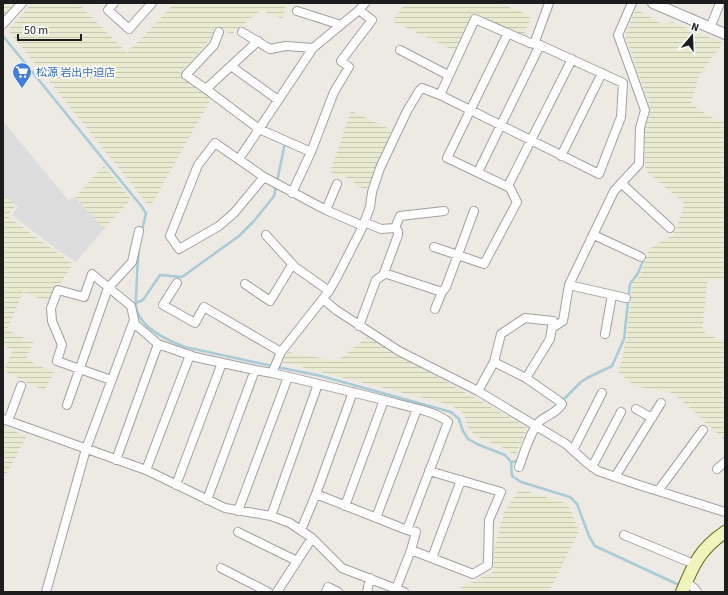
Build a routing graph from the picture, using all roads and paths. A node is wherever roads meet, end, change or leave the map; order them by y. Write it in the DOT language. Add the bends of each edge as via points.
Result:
graph roads {
  1 [pos="22,3"];
  2 [pos="114,3"];
  3 [pos="152,3"];
  4 [pos="365,3"];
  5 [pos="549,3"];
  6 [pos="632,3"];
  7 [pos="653,3"];
  8 [pos="720,3"];
  9 [pos="359,10"];
  10 [pos="297,11"];
  11 [pos="3,24"];
  12 [pos="341,25"];
  13 [pos="710,28"];
  14 [pos="219,32"];
  15 [pos="242,32"];
  16 [pos="508,33"];
  17 [pos="725,34"];
  18 [pos="258,42"];
  19 [pos="537,44"];
  20 [pos="313,48"];
  21 [pos="400,50"];
  22 [pos="572,60"];
  23 [pos="232,66"];
  24 [pos="602,73"];
  25 [pos="448,75"];
  26 [pos="206,89"];
  27 [pos="440,95"];
  28 [pos="278,100"];
  29 [pos="470,110"];
  30 [pos="500,126"];
  31 [pos="259,129"];
  32 [pos="531,141"];
  33 [pos="311,152"];
  34 [pos="561,156"];
  35 [pos="239,159"];
  36 [pos="478,172"];
  37 [pos="264,178"];
  38 [pos="621,183"];
  39 [pos="337,184"];
  40 [pos="508,186"];
  41 [pos="292,193"];
  42 [pos="326,210"];
  43 [pos="444,211"];
  44 [pos="474,211"];
  45 [pos="364,224"];
  46 [pos="395,228"];
  47 [pos="670,228"];
  48 [pos="139,231"];
  49 [pos="266,235"];
  50 [pos="594,235"];
  51 [pos="434,247"];
  52 [pos="458,255"];
  53 [pos="641,257"];
  54 [pos="292,265"];
  55 [pos="384,273"];
  56 [pos="177,283"];
  57 [pos="245,284"];
  58 [pos="569,285"];
  59 [pos="108,288"];
  60 [pos="329,291"];
  61 [pos="442,292"];
  62 [pos="612,295"];
  63 [pos="626,298"];
  64 [pos="323,299"];
  65 [pos="435,309"];
  66 [pos="134,320"];
  67 [pos="359,326"];
  68 [pos="552,328"];
  69 [pos="605,334"];
  70 [pos="158,344"];
  71 [pos="281,352"];
  72 [pos="190,355"];
  73 [pos="494,362"];
  74 [pos="222,363"];
  75 [pos="274,368"];
  76 [pos="80,369"];
  77 [pos="256,370"];
  78 [pos="288,377"];
  79 [pos="526,378"];
  80 [pos="112,380"];
  81 [pos="318,384"];
  82 [pos="21,386"];
  83 [pos="478,391"];
  84 [pos="353,392"];
  85 [pos="602,393"];
  86 [pos="384,400"];
  87 [pos="661,402"];
  88 [pos="67,405"];
  89 [pos="417,409"];
  90 [pos="636,409"];
  91 [pos="621,412"];
  92 [pos="652,418"];
  93 [pos="6,420"];
  94 [pos="535,426"];
  95 [pos="703,430"];
  96 [pos="86,450"];
  97 [pos="573,450"];
  98 [pos="116,460"];
  99 [pos="725,462"];
  100 [pos="519,467"];
  101 [pos="592,467"];
  102 [pos="716,469"];
  103 [pos="146,470"];
  104 [pos="429,471"];
  105 [pos="615,477"];
  106 [pos="461,480"];
  107 [pos="176,485"];
  108 [pos="658,491"];
  109 [pos="316,494"];
  110 [pos="207,500"];
  111 [pos="345,506"];
  112 [pos="238,511"];
  113 [pos="725,512"];
  114 [pos="271,516"];
  115 [pos="376,518"];
  116 [pos="301,530"];
  117 [pos="407,530"];
  118 [pos="238,532"];
  119 [pos="725,532"];
  120 [pos="624,534"];
  121 [pos="312,538"];
  122 [pos="411,550"];
  123 [pos="432,558"];
  124 [pos="297,561"];
  125 [pos="694,564"];
  126 [pos="221,568"];
  127 [pos="370,578"];
  128 [pos="684,587"];
  129 [pos="400,590"];
  130 [pos="46,592"];
  131 [pos="268,592"];
  132 [pos="277,592"];
  133 [pos="326,592"];
  134 [pos="338,592"];
  135 [pos="367,592"];
  136 [pos="697,592"];
  1 -- 11 [label="street"];
  2 -- 3 [label="street" via="108,10 129,29"];
  4 -- 9 [label="street"];
  5 -- 19 [label="street"];
  6 -- 38 [label="street" via="618,35 645,110 640,128 639,164"];
  7 -- 13 [label="street"];
  8 -- 13 [label="street"];
  9 -- 12 [label="street"];
  9 -- 33 [label="street" via="372,20 341,61 348,67 334,92"];
  10 -- 12 [label="street"];
  12 -- 20 [label="street"];
  13 -- 17 [label="street"];
  14 -- 26 [label="street" via="214,45 186,75"];
  15 -- 18 [label="street"];
  16 -- 19 [label="street"];
  16 -- 25 [label="street" via="475,19"];
  16 -- 29 [label="street"];
  18 -- 20 [label="street" via="270,49 286,46"];
  18 -- 23 [label="street"];
  19 -- 22 [label="street"];
  19 -- 30 [label="street"];
  20 -- 28 [label="street"];
  21 -- 25 [label="street"];
  22 -- 24 [label="street"];
  22 -- 32 [label="street"];
  23 -- 26 [label="street"];
  23 -- 28 [label="street"];
  24 -- 34 [label="street"];
  24 -- 34 [label="street" via="623,83 621,117 599,174"];
  25 -- 27 [label="street"];
  26 -- 31 [label="street"];
  27 -- 29 [label="street"];
  27 -- 45 [label="street" via="422,88 407,111 380,168"];
  28 -- 31 [label="street"];
  29 -- 30 [label="street"];
  29 -- 36 [label="street" via="447,158"];
  30 -- 32 [label="street"];
  30 -- 36 [label="street"];
  31 -- 33 [label="street"];
  31 -- 35 [label="street"];
  32 -- 34 [label="street"];
  32 -- 40 [label="street"];
  33 -- 41 [label="street"];
  35 -- 37 [label="street"];
  35 -- 37 [label="street" via="215,143 198,165 170,236 179,250 219,226 234,213"];
  36 -- 40 [label="street"];
  37 -- 41 [label="street"];
  38 -- 47 [label="street"];
  38 -- 50 [label="street" via="614,191"];
  39 -- 42 [label="street"];
  40 -- 52 [label="street" via="517,202 484,264"];
  41 -- 42 [label="street"];
  42 -- 45 [label="street"];
  43 -- 46 [label="street" via="400,216"];
  44 -- 52 [label="street"];
  45 -- 46 [label="street" via="381,229"];
  45 -- 60 [label="street"];
  46 -- 55 [label="street" via="398,235"];
  48 -- 59 [label="street" via="132,262"];
  49 -- 54 [label="street"];
  50 -- 53 [label="street"];
  50 -- 58 [label="street"];
  51 -- 52 [label="street"];
  52 -- 61 [label="street"];
  54 -- 57 [label="street" via="270,301"];
  54 -- 60 [label="street"];
  55 -- 61 [label="street"];
  55 -- 67 [label="street" via="376,280"];
  56 -- 71 [label="street" via="163,305 195,323 204,307"];
  58 -- 62 [label="street"];
  58 -- 68 [label="street" via="563,321"];
  59 -- 66 [label="street" via="131,306"];
  59 -- 76 [label="street"];
  59 -- 76 [label="street" via="92,274 84,297 58,290 51,308 52,321 62,345 57,361"];
  60 -- 64 [label="street"];
  61 -- 65 [label="street"];
  62 -- 63 [label="street"];
  62 -- 69 [label="street"];
  64 -- 67 [label="street"];
  64 -- 71 [label="street"];
  66 -- 70 [label="street" via="135,324"];
  66 -- 80 [label="street"];
  67 -- 83 [label="street" via="399,351"];
  68 -- 73 [label="street" via="553,321 525,318 501,334"];
  68 -- 79 [label="street" via="550,339"];
  70 -- 72 [label="street"];
  70 -- 98 [label="street"];
  71 -- 75 [label="street"];
  72 -- 74 [label="street"];
  72 -- 103 [label="street"];
  73 -- 79 [label="street"];
  73 -- 83 [label="street"];
  74 -- 77 [label="street"];
  74 -- 107 [label="street"];
  75 -- 77 [label="street"];
  75 -- 78 [label="street"];
  76 -- 80 [label="street"];
  76 -- 88 [label="street"];
  77 -- 110 [label="street"];
  78 -- 81 [label="street"];
  78 -- 112 [label="street"];
  79 -- 94 [label="street" via="562,404 560,409"];
  80 -- 96 [label="street"];
  81 -- 84 [label="street"];
  81 -- 114 [label="street"];
  82 -- 93 [label="street"];
  83 -- 94 [label="street"];
  84 -- 86 [label="street"];
  84 -- 109 [label="street"];
  85 -- 97 [label="street"];
  86 -- 89 [label="street"];
  86 -- 111 [label="street"];
  87 -- 92 [label="street"];
  89 -- 104 [label="street" via="443,417 448,422"];
  89 -- 115 [label="street"];
  90 -- 92 [label="street"];
  91 -- 101 [label="street"];
  92 -- 105 [label="street"];
  93 -- 96 [label="street"];
  94 -- 97 [label="street"];
  94 -- 100 [label="street"];
  95 -- 108 [label="street"];
  96 -- 98 [label="street"];
  96 -- 130 [label="street"];
  97 -- 101 [label="street"];
  98 -- 103 [label="street"];
  99 -- 102 [label="street"];
  101 -- 105 [label="street"];
  103 -- 107 [label="street"];
  104 -- 106 [label="street"];
  104 -- 117 [label="street"];
  105 -- 108 [label="street"];
  106 -- 123 [label="street"];
  106 -- 123 [label="street" via="501,492 488,520 488,565 473,574"];
  107 -- 110 [label="street"];
  108 -- 113 [label="street"];
  109 -- 111 [label="street"];
  109 -- 116 [label="street"];
  110 -- 112 [label="street"];
  111 -- 115 [label="street"];
  112 -- 114 [label="street"];
  114 -- 116 [label="street"];
  115 -- 117 [label="street"];
  116 -- 121 [label="street"];
  117 -- 122 [label="street" via="416,532"];
  118 -- 124 [label="street"];
  119 -- 125 [label="main road" via="712,541"];
  120 -- 125 [label="street"];
  121 -- 124 [label="street"];
  121 -- 127 [label="street" via="342,568"];
  122 -- 123 [label="street"];
  122 -- 129 [label="street"];
  124 -- 132 [label="street"];
  125 -- 128 [label="main road"];
  126 -- 131 [label="street"];
  127 -- 129 [label="street"];
  127 -- 135 [label="street"];
  128 -- 136 [label="street" via="694,588"];
  133 -- 134 [label="street" via="328,587"];
}
